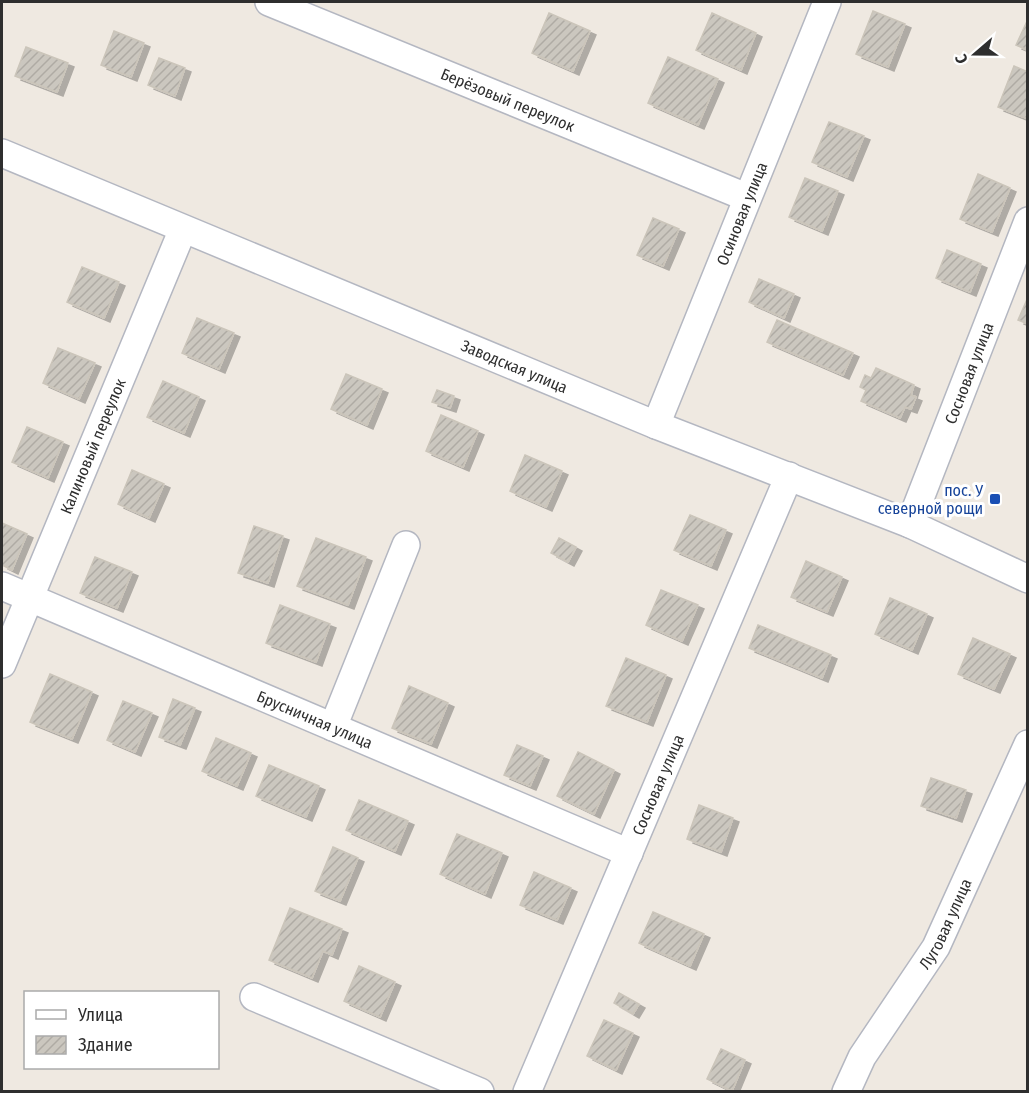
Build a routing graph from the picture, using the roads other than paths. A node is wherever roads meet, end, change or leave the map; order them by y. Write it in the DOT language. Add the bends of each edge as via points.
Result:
graph roads {
  1 [pos="269,2"];
  2 [pos="827,2"];
  3 [pos="2,153"];
  4 [pos="746,197"];
  5 [pos="1028,221"];
  6 [pos="183,229"];
  7 [pos="656,425"];
  8 [pos="789,476"];
  9 [pos="910,524"];
  10 [pos="406,545"];
  11 [pos="1028,579"];
  12 [pos="2,585"];
  13 [pos="29,597"];
  14 [pos="2,664"];
  15 [pos="333,727"];
  16 [pos="1028,744"];
  17 [pos="629,853"];
  18 [pos="254,997"];
  19 [pos="480,1092"];
  20 [pos="527,1092"];
  21 [pos="846,1092"];
  1 -- 4 [label="street, Берёзовый переулок"];
  2 -- 4 [label="street, Осиновая улица"];
  3 -- 6 [label="street, Заводская улица"];
  4 -- 7 [label="street, Осиновая улица"];
  5 -- 9 [label="street, Сосновая улица"];
  6 -- 7 [label="street, Заводская улица"];
  6 -- 13 [label="street, Калиновый переулок"];
  7 -- 8 [label="street, Заводская улица"];
  8 -- 9 [label="street, Заводская улица"];
  8 -- 17 [label="street, Сосновая улица"];
  9 -- 11 [label="street, Заводская улица"];
  10 -- 15 [label="street"];
  12 -- 13 [label="street, Брусничная улица"];
  13 -- 14 [label="street, Калиновый переулок"];
  13 -- 15 [label="street, Брусничная улица"];
  15 -- 17 [label="street, Брусничная улица"];
  16 -- 21 [label="street, Луговая улица" via="936,947 862,1058"];
  17 -- 20 [label="street, Сосновая улица"];
  18 -- 19 [label="street"];
}
